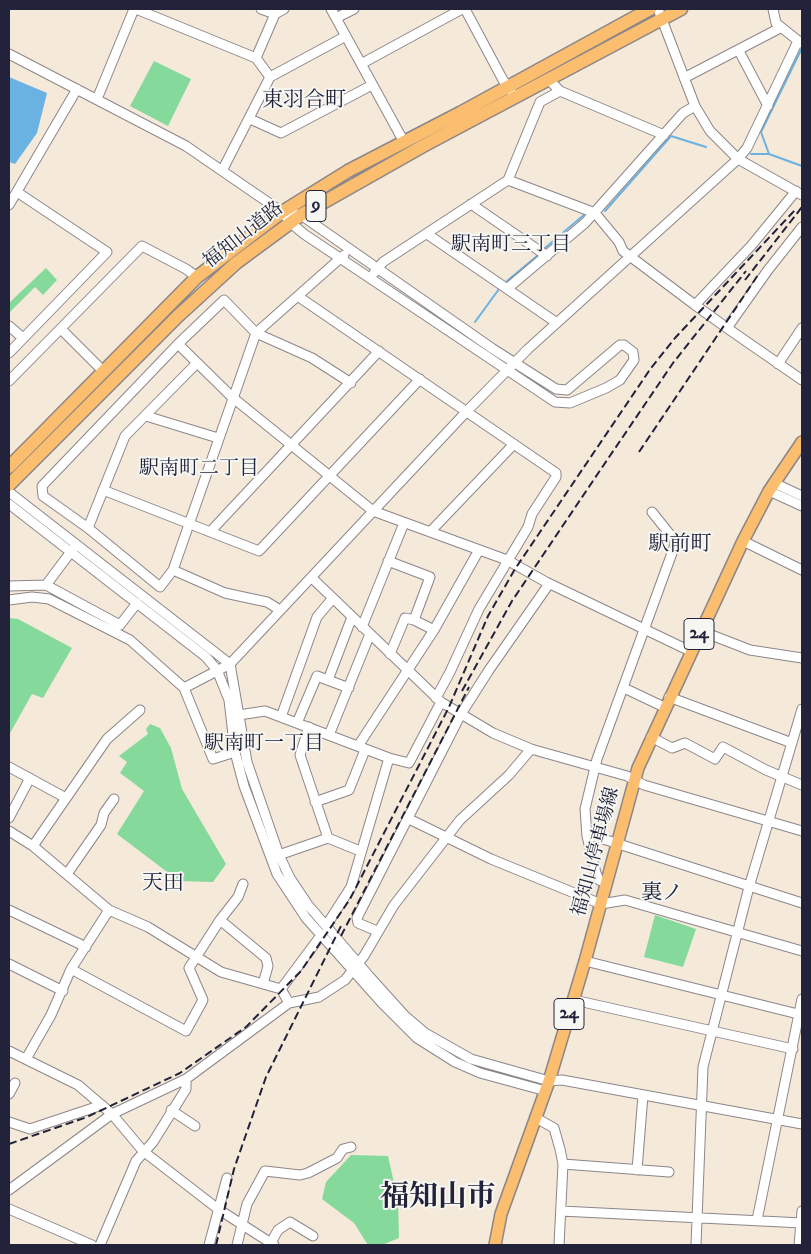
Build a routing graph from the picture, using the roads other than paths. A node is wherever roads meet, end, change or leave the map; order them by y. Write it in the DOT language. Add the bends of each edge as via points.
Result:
graph roads {
  1 [pos="135,9"];
  2 [pos="261,9"];
  3 [pos="284,9"];
  4 [pos="331,9"];
  5 [pos="354,9"];
  6 [pos="464,9"];
  7 [pos="650,9"];
  8 [pos="681,9"];
  9 [pos="773,9"];
  10 [pos="275,14"];
  11 [pos="660,14"];
  12 [pos="336,18"];
  13 [pos="780,28"];
  14 [pos="346,36"];
  15 [pos="800,42"];
  16 [pos="739,51"];
  17 [pos="9,54"];
  18 [pos="256,58"];
  19 [pos="361,64"];
  20 [pos="270,77"];
  21 [pos="684,78"];
  22 [pos="548,79"];
  23 [pos="372,85"];
  24 [pos="77,89"];
  25 [pos="511,91"];
  26 [pos="560,91"];
  27 [pos="97,99"];
  28 [pos="696,106"];
  29 [pos="768,106"];
  30 [pos="250,119"];
  31 [pos="664,134"];
  32 [pos="404,142"];
  33 [pos="738,159"];
  34 [pos="223,170"];
  35 [pos="508,180"];
  36 [pos="17,192"];
  37 [pos="799,193"];
  38 [pos="471,204"];
  39 [pos="9,205"];
  40 [pos="282,212"];
  41 [pos="595,213"];
  42 [pos="296,219"];
  43 [pos="802,227"];
  44 [pos="427,234"];
  45 [pos="350,250"];
  46 [pos="547,256"];
  47 [pos="630,257"];
  48 [pos="341,258"];
  49 [pos="377,269"];
  50 [pos="197,278"];
  51 [pos="371,278"];
  52 [pos="508,288"];
  53 [pos="299,296"];
  54 [pos="695,305"];
  55 [pos="556,323"];
  56 [pos="9,326"];
  57 [pos="727,328"];
  58 [pos="802,328"];
  59 [pos="61,329"];
  60 [pos="256,333"];
  61 [pos="23,338"];
  62 [pos="178,344"];
  63 [pos="379,351"];
  64 [pos="9,353"];
  65 [pos="514,362"];
  66 [pos="197,363"];
  67 [pos="778,364"];
  68 [pos="507,370"];
  69 [pos="103,371"];
  70 [pos="420,379"];
  71 [pos="802,380"];
  72 [pos="9,381"];
  73 [pos="351,383"];
  74 [pos="232,397"];
  75 [pos="467,411"];
  76 [pos="146,416"];
  77 [pos="218,438"];
  78 [pos="802,442"];
  79 [pos="514,444"];
  80 [pos="292,446"];
  81 [pos="9,466"];
  82 [pos="330,476"];
  83 [pos="9,485"];
  84 [pos="772,487"];
  85 [pos="103,490"];
  86 [pos="9,492"];
  87 [pos="802,496"];
  88 [pos="9,504"];
  89 [pos="802,506"];
  90 [pos="374,511"];
  91 [pos="652,512"];
  92 [pos="404,523"];
  93 [pos="188,524"];
  94 [pos="88,528"];
  95 [pos="210,532"];
  96 [pos="430,532"];
  97 [pos="743,541"];
  98 [pos="74,548"];
  99 [pos="479,550"];
  100 [pos="507,560"];
  101 [pos="388,561"];
  102 [pos="173,570"];
  103 [pos="802,570"];
  104 [pos="312,578"];
  105 [pos="46,584"];
  106 [pos="549,584"];
  107 [pos="9,586"];
  108 [pos="333,598"];
  109 [pos="9,600"];
  110 [pos="136,604"];
  111 [pos="280,610"];
  112 [pos="352,617"];
  113 [pos="414,620"];
  114 [pos="362,627"];
  115 [pos="645,629"];
  116 [pos="434,630"];
  117 [pos="701,631"];
  118 [pos="370,634"];
  119 [pos="690,651"];
  120 [pos="390,654"];
  121 [pos="802,658"];
  122 [pos="230,664"];
  123 [pos="217,670"];
  124 [pos="408,671"];
  125 [pos="328,680"];
  126 [pos="184,688"];
  127 [pos="349,688"];
  128 [pos="624,688"];
  129 [pos="438,700"];
  130 [pos="667,702"];
  131 [pos="802,709"];
  132 [pos="140,710"];
  133 [pos="461,714"];
  134 [pos="240,715"];
  135 [pos="282,717"];
  136 [pos="297,723"];
  137 [pos="309,727"];
  138 [pos="329,735"];
  139 [pos="651,737"];
  140 [pos="792,742"];
  141 [pos="362,748"];
  142 [pos="531,749"];
  143 [pos="235,752"];
  144 [pos="389,758"];
  145 [pos="9,767"];
  146 [pos="596,767"];
  147 [pos="782,777"];
  148 [pos="30,778"];
  149 [pos="635,780"];
  150 [pos="802,786"];
  151 [pos="66,798"];
  152 [pos="114,799"];
  153 [pos="315,802"];
  154 [pos="9,818"];
  155 [pos="407,818"];
  156 [pos="768,822"];
  157 [pos="9,831"];
  158 [pos="802,831"];
  159 [pos="587,836"];
  160 [pos="328,838"];
  161 [pos="447,838"];
  162 [pos="618,844"];
  163 [pos="33,846"];
  164 [pos="360,851"];
  165 [pos="275,856"];
  166 [pos="67,874"];
  167 [pos="607,883"];
  168 [pos="243,884"];
  169 [pos="748,886"];
  170 [pos="802,903"];
  171 [pos="601,904"];
  172 [pos="9,910"];
  173 [pos="109,910"];
  174 [pos="220,920"];
  175 [pos="324,930"];
  176 [pos="378,931"];
  177 [pos="736,932"];
  178 [pos="86,947"];
  179 [pos="802,950"];
  180 [pos="196,957"];
  181 [pos="586,961"];
  182 [pos="9,964"];
  183 [pos="356,968"];
  184 [pos="72,969"];
  185 [pos="263,984"];
  186 [pos="280,989"];
  187 [pos="63,992"];
  188 [pos="721,995"];
  189 [pos="802,999"];
  190 [pos="574,1000"];
  191 [pos="289,1002"];
  192 [pos="801,1015"];
  193 [pos="712,1030"];
  194 [pos="793,1049"];
  195 [pos="9,1051"];
  196 [pos="26,1059"];
  197 [pos="186,1079"];
  198 [pos="15,1083"];
  199 [pos="547,1086"];
  200 [pos="9,1094"];
  201 [pos="642,1095"];
  202 [pos="102,1104"];
  203 [pos="702,1106"];
  204 [pos="171,1110"];
  205 [pos="112,1114"];
  206 [pos="536,1118"];
  207 [pos="776,1119"];
  208 [pos="9,1122"];
  209 [pos="802,1124"];
  210 [pos="195,1126"];
  211 [pos="351,1146"];
  212 [pos="143,1151"];
  213 [pos="563,1164"];
  214 [pos="637,1170"];
  215 [pos="669,1172"];
  216 [pos="227,1178"];
  217 [pos="9,1190"];
  218 [pos="9,1209"];
  219 [pos="218,1209"];
  220 [pos="561,1211"];
  221 [pos="802,1211"];
  222 [pos="697,1218"];
  223 [pos="756,1220"];
  224 [pos="242,1223"];
  225 [pos="801,1223"];
  226 [pos="314,1236"];
  227 [pos="273,1244"];
  228 [pos="92,1245"];
  229 [pos="100,1245"];
  230 [pos="209,1245"];
  231 [pos="237,1245"];
  232 [pos="495,1245"];
  233 [pos="559,1245"];
  234 [pos="696,1245"];
  235 [pos="799,1245"];
  1 -- 18 [label="street"];
  1 -- 27 [label="street"];
  2 -- 10 [label="street"];
  3 -- 10 [label="street"];
  4 -- 12 [label="street"];
  5 -- 12 [label="street"];
  6 -- 19 [label="street"];
  6 -- 25 [label="street"];
  7 -- 25 [label="highway, 福知山道路 / 9"];
  8 -- 11 [label="highway, 福知山道路 / 9"];
  9 -- 13 [label="street"];
  10 -- 18 [label="street"];
  11 -- 21 [label="street"];
  11 -- 22 [label="highway, 福知山道路 / 9"];
  12 -- 14 [label="street"];
  13 -- 15 [label="street"];
  13 -- 16 [label="street"];
  14 -- 19 [label="street"];
  14 -- 20 [label="street"];
  15 -- 29 [label="street"];
  16 -- 21 [label="street"];
  16 -- 29 [label="street"];
  17 -- 24 [label="street"];
  18 -- 20 [label="street"];
  19 -- 23 [label="street"];
  20 -- 30 [label="street"];
  21 -- 28 [label="street"];
  22 -- 25 [label="highway, 福知山道路 / 9"];
  22 -- 26 [label="street"];
  23 -- 30 [label="street" via="281,133"];
  23 -- 32 [label="street"];
  24 -- 27 [label="street"];
  24 -- 36 [label="street"];
  25 -- 32 [label="highway, 福知山道路 / 9"];
  25 -- 42 [label="highway, 福知山道路 / 9"];
  26 -- 31 [label="street"];
  26 -- 35 [label="street" via="540,102"];
  27 -- 34 [label="street" via="186,146"];
  28 -- 31 [label="street" via="683,112"];
  28 -- 33 [label="street" via="710,131"];
  29 -- 33 [label="street"];
  30 -- 34 [label="street"];
  31 -- 41 [label="street"];
  32 -- 40 [label="highway, 福知山道路 / 9" via="348,171"];
  33 -- 37 [label="street"];
  33 -- 47 [label="street"];
  34 -- 40 [label="street"];
  35 -- 38 [label="street"];
  35 -- 41 [label="street"];
  36 -- 39 [label="street"];
  36 -- 61 [label="street" via="107,252"];
  37 -- 54 [label="street"];
  38 -- 44 [label="street"];
  38 -- 46 [label="street"];
  40 -- 42 [label="street"];
  40 -- 50 [label="highway, 福知山道路 / 9"];
  41 -- 46 [label="street"];
  41 -- 47 [label="street" via="619,242 622,251"];
  42 -- 45 [label="street"];
  42 -- 48 [label="street"];
  42 -- 83 [label="highway, 福知山道路 / 9" via="236,263 178,316"];
  43 -- 57 [label="street"];
  44 -- 49 [label="street"];
  44 -- 52 [label="street"];
  45 -- 48 [label="street"];
  45 -- 49 [label="street"];
  46 -- 52 [label="street"];
  47 -- 54 [label="street"];
  47 -- 55 [label="street"];
  48 -- 51 [label="street"];
  48 -- 53 [label="street"];
  49 -- 51 [label="street"];
  49 -- 65 [label="street"];
  50 -- 59 [label="street" via="142,246"];
  50 -- 69 [label="highway, 福知山道路 / 9"];
  51 -- 68 [label="street"];
  52 -- 55 [label="street"];
  53 -- 60 [label="street"];
  53 -- 63 [label="street"];
  54 -- 57 [label="street"];
  55 -- 65 [label="street"];
  56 -- 61 [label="street"];
  57 -- 67 [label="street"];
  58 -- 67 [label="street"];
  59 -- 69 [label="street"];
  59 -- 72 [label="street"];
  60 -- 62 [label="street" via="224,300"];
  60 -- 73 [label="street" via="312,358"];
  60 -- 74 [label="street"];
  61 -- 64 [label="street"];
  62 -- 66 [label="street"];
  62 -- 94 [label="street" via="42,486 43,496"];
  63 -- 70 [label="street"];
  63 -- 73 [label="street"];
  65 -- 68 [label="street"];
  65 -- 68 [label="street" via="562,391 620,345 634,355 632,366 620,380 566,404 555,402"];
  66 -- 74 [label="street"];
  66 -- 76 [label="street"];
  67 -- 71 [label="street"];
  68 -- 75 [label="street"];
  69 -- 81 [label="highway, 福知山道路 / 9"];
  70 -- 75 [label="street"];
  70 -- 82 [label="street"];
  73 -- 80 [label="street"];
  74 -- 77 [label="street"];
  74 -- 80 [label="street"];
  75 -- 79 [label="street"];
  75 -- 90 [label="street"];
  76 -- 77 [label="street"];
  76 -- 85 [label="street" via="125,436"];
  77 -- 93 [label="street"];
  78 -- 84 [label="main road, 福知山停車場線"];
  79 -- 96 [label="street"];
  79 -- 100 [label="street" via="556,473 556,477"];
  80 -- 82 [label="street"];
  80 -- 95 [label="street"];
  82 -- 90 [label="street"];
  82 -- 95 [label="street" via="260,551"];
  84 -- 87 [label="street"];
  84 -- 89 [label="street"];
  84 -- 97 [label="main road, 福知山停車場線 / 24"];
  85 -- 93 [label="street"];
  85 -- 94 [label="street"];
  86 -- 98 [label="street"];
  88 -- 98 [label="street"];
  90 -- 92 [label="street"];
  90 -- 104 [label="street"];
  91 -- 115 [label="street" via="678,542"];
  92 -- 96 [label="street"];
  92 -- 101 [label="street"];
  93 -- 95 [label="street"];
  93 -- 102 [label="street"];
  94 -- 102 [label="street" via="160,587"];
  96 -- 99 [label="street"];
  97 -- 103 [label="street"];
  97 -- 117 [label="main road, 福知山停車場線 / 24"];
  98 -- 105 [label="street"];
  98 -- 110 [label="street"];
  98 -- 122 [label="street"];
  99 -- 100 [label="street"];
  99 -- 116 [label="street"];
  100 -- 106 [label="street"];
  100 -- 129 [label="street" via="479,609"];
  101 -- 113 [label="street" via="430,577"];
  101 -- 114 [label="street"];
  102 -- 111 [label="street" via="225,593 267,602"];
  104 -- 108 [label="street"];
  104 -- 111 [label="street"];
  105 -- 107 [label="street"];
  105 -- 110 [label="street" via="120,625"];
  106 -- 115 [label="street"];
  106 -- 133 [label="street"];
  108 -- 112 [label="street"];
  108 -- 135 [label="street" via="317,617"];
  109 -- 126 [label="street" via="49,599 130,640"];
  110 -- 123 [label="street" via="206,657"];
  111 -- 122 [label="street"];
  112 -- 114 [label="street"];
  112 -- 125 [label="street"];
  113 -- 116 [label="street"];
  113 -- 120 [label="street" via="405,618"];
  114 -- 118 [label="street"];
  115 -- 119 [label="street"];
  115 -- 128 [label="street"];
  116 -- 124 [label="street"];
  117 -- 119 [label="main road, 福知山停車場線 / 24"];
  117 -- 121 [label="street" via="750,650"];
  118 -- 120 [label="street"];
  118 -- 127 [label="street"];
  119 -- 130 [label="main road, 福知山停車場線 / 24"];
  120 -- 124 [label="street"];
  122 -- 123 [label="street"];
  122 -- 134 [label="street"];
  123 -- 126 [label="street"];
  123 -- 143 [label="street" via="229,700"];
  124 -- 129 [label="street"];
  124 -- 141 [label="street"];
  125 -- 127 [label="street"];
  125 -- 136 [label="street" via="317,676"];
  126 -- 143 [label="street" via="213,759"];
  127 -- 138 [label="street"];
  128 -- 130 [label="street"];
  128 -- 146 [label="street"];
  129 -- 133 [label="street"];
  129 -- 144 [label="street" via="410,764"];
  130 -- 139 [label="main road, 福知山停車場線 / 24"];
  130 -- 140 [label="street"];
  131 -- 140 [label="street"];
  132 -- 151 [label="street" via="107,738"];
  133 -- 142 [label="street" via="493,733"];
  133 -- 155 [label="street"];
  134 -- 135 [label="street" via="265,711"];
  134 -- 165 [label="street" via="246,762"];
  135 -- 136 [label="street"];
  136 -- 137 [label="street"];
  137 -- 138 [label="street"];
  137 -- 153 [label="street" via="300,755"];
  138 -- 141 [label="street"];
  139 -- 147 [label="street" via="672,748 685,744 715,759 723,747"];
  139 -- 149 [label="main road, 福知山停車場線 / 24"];
  140 -- 147 [label="street"];
  141 -- 144 [label="street"];
  141 -- 153 [label="street" via="349,790"];
  142 -- 146 [label="street"];
  142 -- 161 [label="street" via="509,775 460,820"];
  143 -- 165 [label="street"];
  144 -- 164 [label="street"];
  145 -- 148 [label="street"];
  146 -- 149 [label="street"];
  146 -- 159 [label="street" via="586,809"];
  147 -- 150 [label="street"];
  147 -- 156 [label="street"];
  148 -- 151 [label="street"];
  148 -- 154 [label="street"];
  149 -- 156 [label="street"];
  149 -- 162 [label="main road, 福知山停車場線 / 24"];
  151 -- 163 [label="street"];
  152 -- 166 [label="street" via="104,813 101,825"];
  153 -- 160 [label="street"];
  155 -- 161 [label="street"];
  155 -- 176 [label="street" via="357,918 358,923"];
  156 -- 158 [label="street"];
  156 -- 169 [label="street"];
  157 -- 163 [label="street"];
  159 -- 162 [label="street"];
  159 -- 167 [label="street" via="596,874 599,880"];
  160 -- 164 [label="street"];
  160 -- 165 [label="street"];
  161 -- 171 [label="street"];
  161 -- 176 [label="street" via="399,898"];
  162 -- 167 [label="main road, 福知山停車場線 / 24"];
  162 -- 169 [label="street"];
  163 -- 166 [label="street"];
  164 -- 175 [label="street" via="351,887"];
  165 -- 175 [label="street"];
  166 -- 173 [label="street"];
  167 -- 171 [label="main road, 福知山停車場線 / 24"];
  168 -- 174 [label="street" via="238,897"];
  169 -- 170 [label="street"];
  169 -- 177 [label="street"];
  171 -- 177 [label="street" via="626,900"];
  171 -- 181 [label="main road, 福知山停車場線 / 24"];
  172 -- 178 [label="street"];
  173 -- 178 [label="street"];
  173 -- 180 [label="street" via="148,927"];
  174 -- 180 [label="street"];
  174 -- 185 [label="street" via="266,958 268,966"];
  175 -- 183 [label="street"];
  175 -- 186 [label="street"];
  176 -- 183 [label="street"];
  177 -- 179 [label="street"];
  177 -- 188 [label="street"];
  178 -- 184 [label="street"];
  180 -- 184 [label="street" via="189,968 204,1000 186,1031"];
  180 -- 185 [label="street" via="221,972"];
  181 -- 188 [label="street"];
  181 -- 190 [label="main road, 福知山停車場線 / 24"];
  182 -- 187 [label="street"];
  183 -- 191 [label="street" via="345,980 319,997"];
  183 -- 199 [label="street" via="425,1033 490,1066"];
  184 -- 187 [label="street"];
  185 -- 186 [label="street"];
  186 -- 191 [label="street"];
  187 -- 196 [label="street"];
  188 -- 192 [label="street"];
  188 -- 193 [label="street"];
  189 -- 192 [label="street"];
  190 -- 193 [label="street"];
  190 -- 199 [label="main road, 福知山停車場線 / 24"];
  191 -- 197 [label="street"];
  192 -- 194 [label="street"];
  193 -- 194 [label="street"];
  193 -- 203 [label="street" via="703,1068"];
  194 -- 207 [label="street"];
  195 -- 196 [label="street"];
  196 -- 202 [label="street" via="78,1085"];
  197 -- 204 [label="street" via="186,1089"];
  197 -- 205 [label="street"];
  198 -- 200 [label="street"];
  199 -- 201 [label="street" via="562,1080"];
  199 -- 206 [label="main road, 福知山停車場線 / 24"];
  201 -- 203 [label="street"];
  201 -- 214 [label="street"];
  202 -- 205 [label="street"];
  202 -- 208 [label="street" via="30,1129"];
  203 -- 207 [label="street"];
  203 -- 222 [label="street"];
  204 -- 210 [label="street"];
  204 -- 212 [label="street" via="153,1142"];
  205 -- 212 [label="street"];
  205 -- 217 [label="street"];
  206 -- 213 [label="street" via="554,1128"];
  206 -- 232 [label="main road, 福知山停車場線 / 24" via="503,1208"];
  207 -- 209 [label="street"];
  207 -- 223 [label="street"];
  211 -- 224 [label="street" via="343,1149 337,1158 308,1173 265,1171 247,1204"];
  212 -- 219 [label="street"];
  212 -- 229 [label="street"];
  213 -- 214 [label="street"];
  213 -- 220 [label="street"];
  214 -- 215 [label="street"];
  216 -- 219 [label="street"];
  218 -- 228 [label="street"];
  219 -- 224 [label="street"];
  219 -- 230 [label="street"];
  220 -- 222 [label="street"];
  220 -- 233 [label="street"];
  221 -- 225 [label="street"];
  222 -- 223 [label="street"];
  222 -- 234 [label="street"];
  223 -- 225 [label="street"];
  224 -- 227 [label="street"];
  224 -- 231 [label="street"];
  225 -- 235 [label="street"];
  226 -- 227 [label="street" via="290,1222 278,1230"];
}
